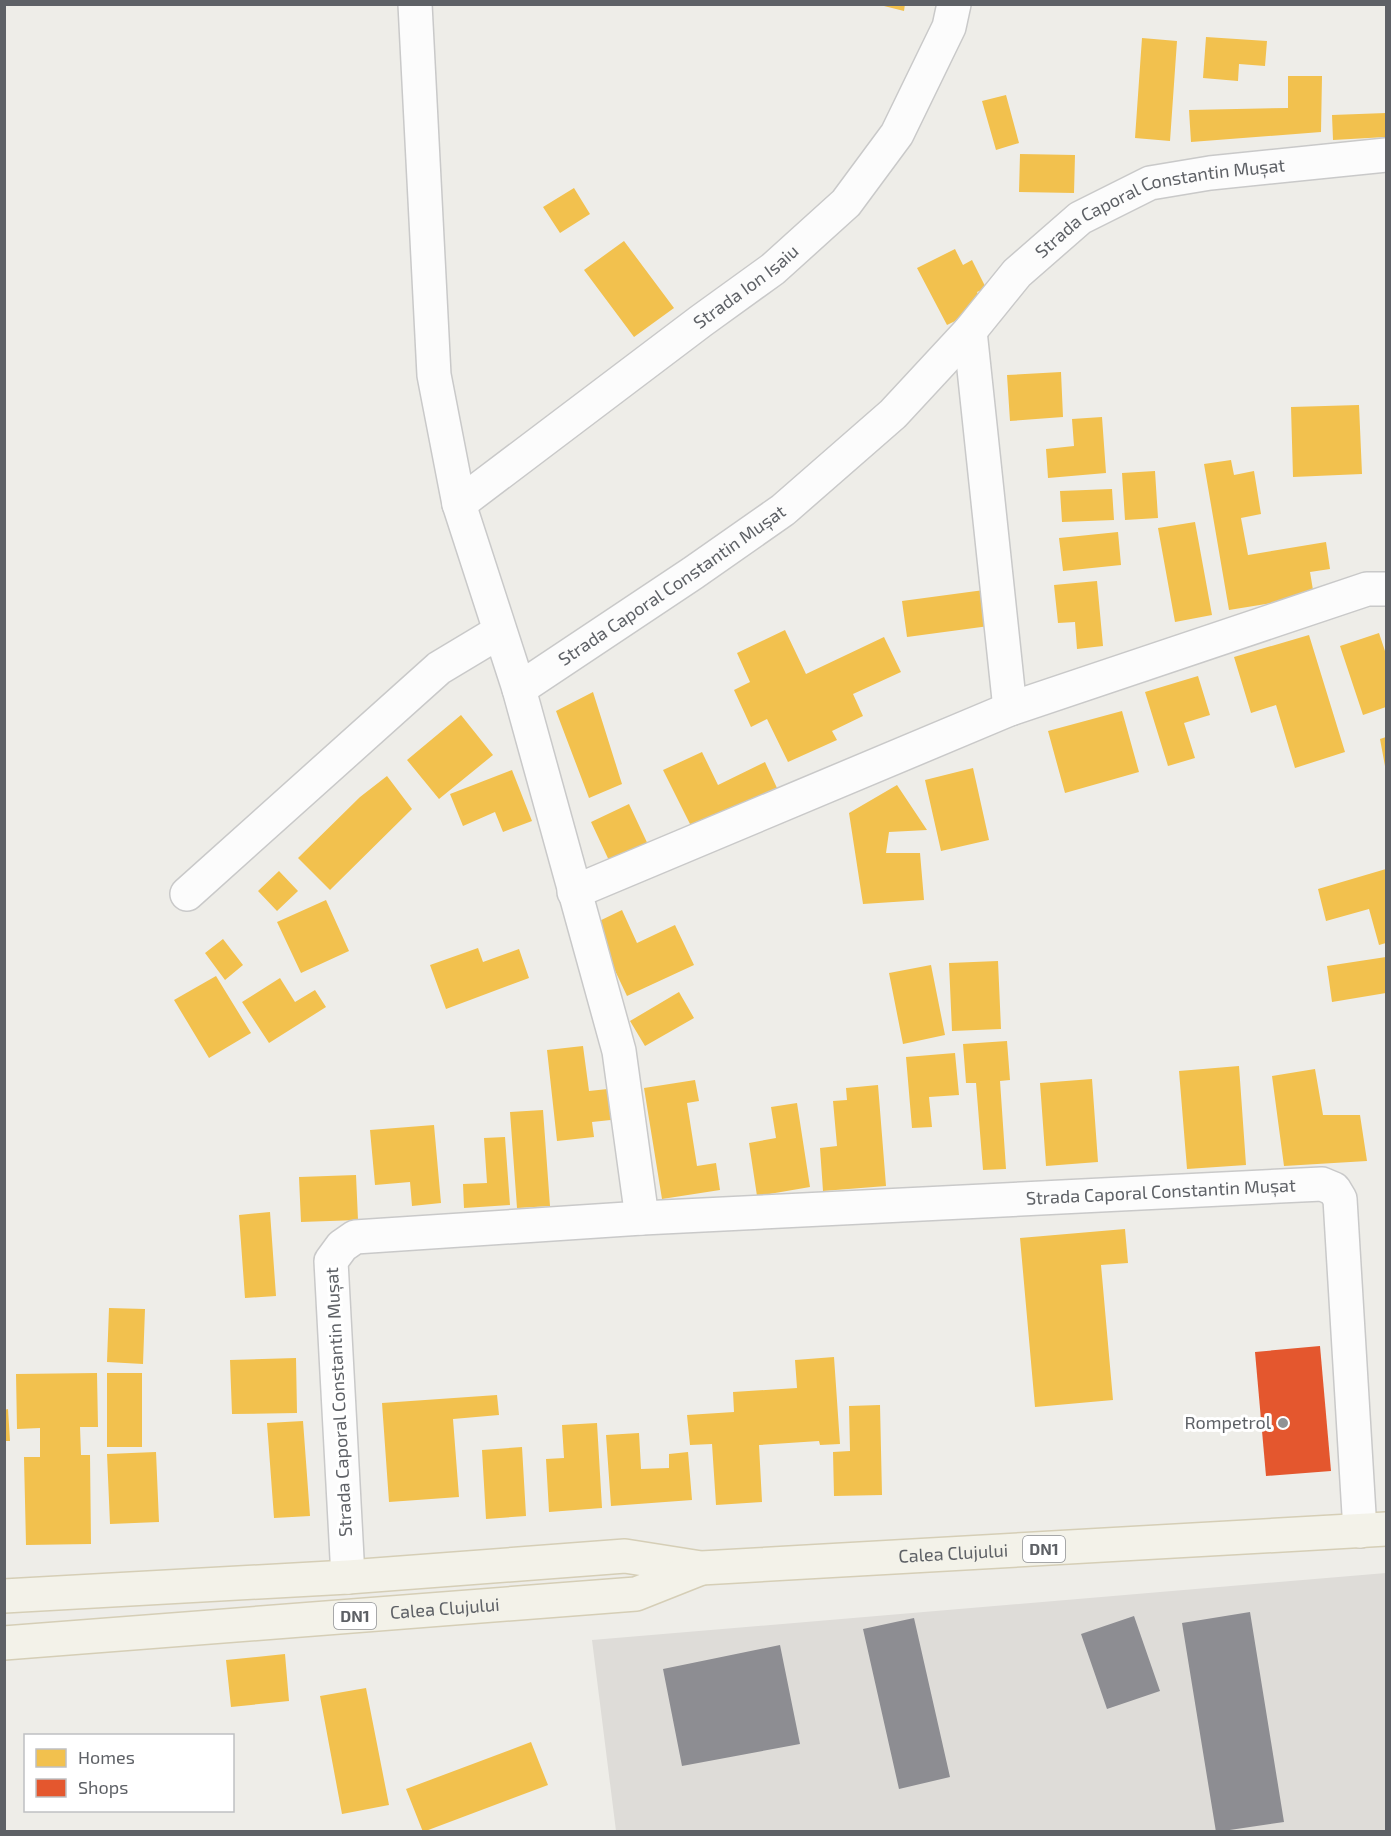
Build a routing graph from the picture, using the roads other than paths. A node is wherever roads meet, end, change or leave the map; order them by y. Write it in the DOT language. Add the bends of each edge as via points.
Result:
graph roads {
  1 [pos="415,4"];
  2 [pos="954,4"];
  3 [pos="1386,155"];
  4 [pos="970,331"];
  5 [pos="459,504"];
  6 [pos="1386,589"];
  7 [pos="499,632"];
  8 [pos="519,689"];
  9 [pos="1010,709"];
  10 [pos="574,891"];
  11 [pos="187,894"];
  12 [pos="642,1218"];
  13 [pos="1373,1530"];
  14 [pos="701,1568"];
  15 [pos="348,1577"];
  16 [pos="4,1596"];
  17 [pos="4,1643"];
  1 -- 5 [label="street" via="434,375"];
  2 -- 5 [label="street, Strada Ion Isaiu" via="950,27 897,134 846,203 773,269"];
  3 -- 4 [label="street, Strada Caporal Constantin Mușat" via="1150,183 1080,218 1017,273"];
  4 -- 8 [label="street, Strada Caporal Constantin Mușat" via="893,414 783,510"];
  4 -- 9 [label="street"];
  5 -- 7 [label="street"];
  6 -- 9 [label="street" via="1367,589"];
  7 -- 8 [label="street"];
  7 -- 11 [label="street" via="439,668"];
  8 -- 10 [label="street"];
  9 -- 10 [label="street"];
  10 -- 12 [label="street" via="619,1051"];
  12 -- 13 [label="street, Strada Caporal Constantin Mușat" via="1322,1184 1334,1189 1340,1199"];
  12 -- 15 [label="street, Strada Caporal Constantin Mușat" via="355,1237 342,1246 331,1261"];
  13 -- 14 [label="main road, Calea Clujului / DN1"];
  14 -- 15 [label="main road, Calea Clujului / DN1" via="625,1556"];
  14 -- 17 [label="main road, Calea Clujului / DN1" via="636,1594"];
  15 -- 16 [label="main road, Calea Clujului / DN1"];
}
